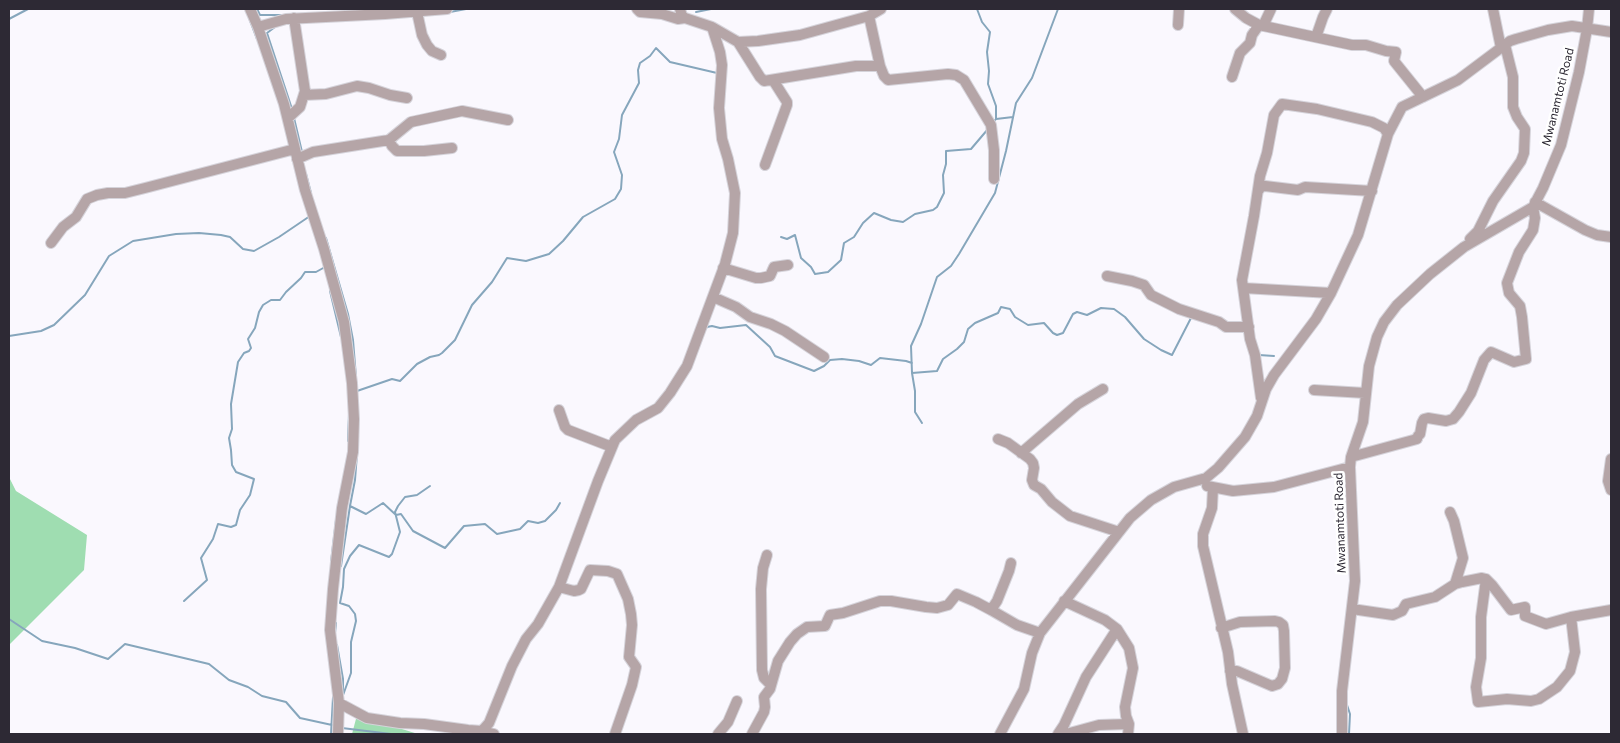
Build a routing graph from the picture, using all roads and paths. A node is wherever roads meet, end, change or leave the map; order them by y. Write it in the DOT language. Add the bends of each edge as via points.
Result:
graph roads {
  1 [pos="250,9"];
  2 [pos="447,9"];
  3 [pos="637,9"];
  4 [pos="680,9"];
  5 [pos="881,9"];
  6 [pos="1178,9"];
  7 [pos="1235,9"];
  8 [pos="1271,9"];
  9 [pos="1327,9"];
  10 [pos="1493,9"];
  11 [pos="1589,9"];
  12 [pos="386,11"];
  13 [pos="417,12"];
  14 [pos="289,15"];
  15 [pos="869,16"];
  16 [pos="685,18"];
  17 [pos="1178,25"];
  18 [pos="1261,26"];
  19 [pos="258,27"];
  20 [pos="712,27"];
  21 [pos="1587,29"];
  22 [pos="1611,32"];
  23 [pos="1316,37"];
  24 [pos="738,42"];
  25 [pos="1503,47"];
  26 [pos="441,55"];
  27 [pos="880,66"];
  28 [pos="1232,77"];
  29 [pos="773,80"];
  30 [pos="304,95"];
  31 [pos="1423,97"];
  32 [pos="407,98"];
  33 [pos="288,118"];
  34 [pos="508,120"];
  35 [pos="1388,134"];
  36 [pos="389,140"];
  37 [pos="452,148"];
  38 [pos="296,154"];
  39 [pos="766,165"];
  40 [pos="994,179"];
  41 [pos="1258,191"];
  42 [pos="1372,191"];
  43 [pos="1534,205"];
  44 [pos="1611,237"];
  45 [pos="51,243"];
  46 [pos="1453,255"];
  47 [pos="788,265"];
  48 [pos="723,268"];
  49 [pos="1107,276"];
  50 [pos="1243,288"];
  51 [pos="1331,294"];
  52 [pos="713,297"];
  53 [pos="1249,327"];
  54 [pos="824,357"];
  55 [pos="1103,389"];
  56 [pos="1314,390"];
  57 [pos="1366,393"];
  58 [pos="1262,402"];
  59 [pos="559,410"];
  60 [pos="998,439"];
  61 [pos="612,447"];
  62 [pos="1021,453"];
  63 [pos="1611,459"];
  64 [pos="1351,462"];
  65 [pos="1189,482"];
  66 [pos="1213,487"];
  67 [pos="1611,490"];
  68 [pos="1450,512"];
  69 [pos="1119,532"];
  70 [pos="767,555"];
  71 [pos="1011,563"];
  72 [pos="1486,579"];
  73 [pos="1455,584"];
  74 [pos="559,588"];
  75 [pos="1064,600"];
  76 [pos="1352,609"];
  77 [pos="991,610"];
  78 [pos="1611,610"];
  79 [pos="1571,617"];
  80 [pos="1221,628"];
  81 [pos="1117,629"];
  82 [pos="1040,633"];
  83 [pos="1230,671"];
  84 [pos="771,685"];
  85 [pos="737,702"];
  86 [pos="339,703"];
  87 [pos="1128,729"];
  88 [pos="482,730"];
  89 [pos="338,734"];
  90 [pos="494,734"];
  91 [pos="615,734"];
  92 [pos="718,734"];
  93 [pos="752,734"];
  94 [pos="1000,734"];
  95 [pos="1058,734"];
  96 [pos="1066,734"];
  97 [pos="1243,734"];
  98 [pos="1342,734"];
  1 -- 19 [label="street"];
  2 -- 13 [label="street"];
  3 -- 16 [label="street"];
  4 -- 16 [label="street"];
  5 -- 15 [label="street"];
  6 -- 17 [label="street"];
  7 -- 18 [label="street"];
  8 -- 18 [label="street"];
  9 -- 23 [label="street"];
  10 -- 25 [label="street"];
  11 -- 21 [label="street, Mwanamtoti Road"];
  12 -- 13 [label="street"];
  12 -- 14 [label="street"];
  13 -- 26 [label="street" via="427,45"];
  14 -- 19 [label="street"];
  14 -- 30 [label="street"];
  15 -- 24 [label="street" via="800,35"];
  15 -- 27 [label="street"];
  16 -- 20 [label="street"];
  18 -- 23 [label="street"];
  18 -- 28 [label="street" via="1240,54"];
  19 -- 33 [label="street"];
  20 -- 24 [label="street"];
  20 -- 48 [label="street" via="722,65 719,108 722,139 735,193 733,233"];
  21 -- 22 [label="street"];
  21 -- 25 [label="street" via="1572,26 1548,30 1516,39"];
  21 -- 43 [label="street, Mwanamtoti Road" via="1561,145"];
  23 -- 31 [label="street" via="1396,52 1394,61"];
  24 -- 29 [label="street" via="761,79"];
  25 -- 31 [label="street" via="1458,80"];
  25 -- 46 [label="street" via="1513,78 1515,112 1526,132 1523,158 1493,201 1478,231"];
  27 -- 29 [label="street" via="856,66"];
  27 -- 40 [label="street" via="890,81 948,74 964,80 991,125"];
  29 -- 39 [label="street" via="787,102"];
  30 -- 32 [label="street" via="326,94 357,86"];
  30 -- 33 [label="street" via="298,111"];
  31 -- 35 [label="street" via="1402,107"];
  33 -- 38 [label="street"];
  34 -- 36 [label="street" via="462,111 411,122"];
  35 -- 41 [label="street" via="1384,128 1366,120 1282,104 1272,122"];
  35 -- 42 [label="street"];
  36 -- 37 [label="street" via="397,151"];
  36 -- 38 [label="street"];
  38 -- 45 [label="street" via="125,193 97,195 87,199"];
  38 -- 86 [label="street" via="344,322 352,382 353,452 342,508 330,630"];
  41 -- 42 [label="street" via="1265,186"];
  41 -- 50 [label="street"];
  42 -- 51 [label="street" via="1358,235"];
  43 -- 44 [label="street" via="1584,230"];
  43 -- 46 [label="street, Mwanamtoti Road"];
  43 -- 64 [label="street" via="1533,230 1519,252 1507,283 1509,293 1520,306 1526,358 1514,362 1491,352 1484,360 1460,412 1452,419 1424,419 1417,439"];
  46 -- 57 [label="street, Mwanamtoti Road" via="1397,305 1384,322 1369,366"];
  47 -- 48 [label="street" via="774,267 770,276 761,278"];
  48 -- 52 [label="street"];
  49 -- 53 [label="street" via="1144,285 1150,295 1226,327"];
  50 -- 51 [label="street"];
  50 -- 53 [label="street"];
  51 -- 58 [label="street" via="1274,376"];
  52 -- 54 [label="street" via="785,331"];
  52 -- 61 [label="street" via="687,366 670,393 658,408 621,433"];
  53 -- 58 [label="street"];
  55 -- 62 [label="street" via="1078,404"];
  56 -- 57 [label="street"];
  57 -- 64 [label="street, Mwanamtoti Road" via="1363,422"];
  58 -- 65 [label="street" via="1245,437 1218,468 1206,478"];
  59 -- 61 [label="street" via="568,430"];
  60 -- 62 [label="street"];
  61 -- 74 [label="street"];
  62 -- 69 [label="street" via="1033,463 1034,486 1052,502 1070,516"];
  63 -- 67 [label="street" via="1608,481"];
  64 -- 66 [label="street" via="1274,487 1233,491"];
  64 -- 76 [label="street, Mwanamtoti Road"];
  65 -- 66 [label="street"];
  65 -- 69 [label="street" via="1151,500"];
  66 -- 80 [label="street" via="1212,508 1203,534"];
  68 -- 73 [label="street" via="1463,558"];
  69 -- 75 [label="street"];
  70 -- 84 [label="street" via="761,589 762,670"];
  71 -- 77 [label="street"];
  72 -- 73 [label="street"];
  72 -- 79 [label="street" via="1510,610 1525,607 1525,616 1546,624"];
  72 -- 79 [label="street" via="1476,687 1478,702 1531,701 1557,687 1570,671 1575,652"];
  73 -- 76 [label="street" via="1435,597 1406,604 1402,611 1393,614"];
  74 -- 88 [label="street" via="526,639 489,723"];
  74 -- 91 [label="street" via="580,590 590,570 608,571 616,574 628,599 632,625 629,657 636,667"];
  75 -- 81 [label="street"];
  75 -- 82 [label="street"];
  76 -- 98 [label="street, Mwanamtoti Road" via="1342,692"];
  77 -- 82 [label="street"];
  77 -- 84 [label="street" via="957,594 948,605 937,608 891,600 830,615 825,626 808,627 790,642 778,661"];
  78 -- 79 [label="street"];
  80 -- 83 [label="street"];
  80 -- 83 [label="street" via="1240,622 1275,621 1282,625 1284,631 1285,668 1278,684 1272,686 1237,670"];
  81 -- 87 [label="street" via="1129,648 1133,668 1125,707"];
  81 -- 95 [label="street" via="1086,676"];
  82 -- 94 [label="street" via="1024,689"];
  83 -- 97 [label="street"];
  84 -- 93 [label="street" via="764,698 764,712"];
  85 -- 92 [label="street"];
  86 -- 88 [label="street" via="367,718"];
  86 -- 89 [label="street"];
  87 -- 96 [label="street" via="1100,725"];
  88 -- 90 [label="street"];
}
